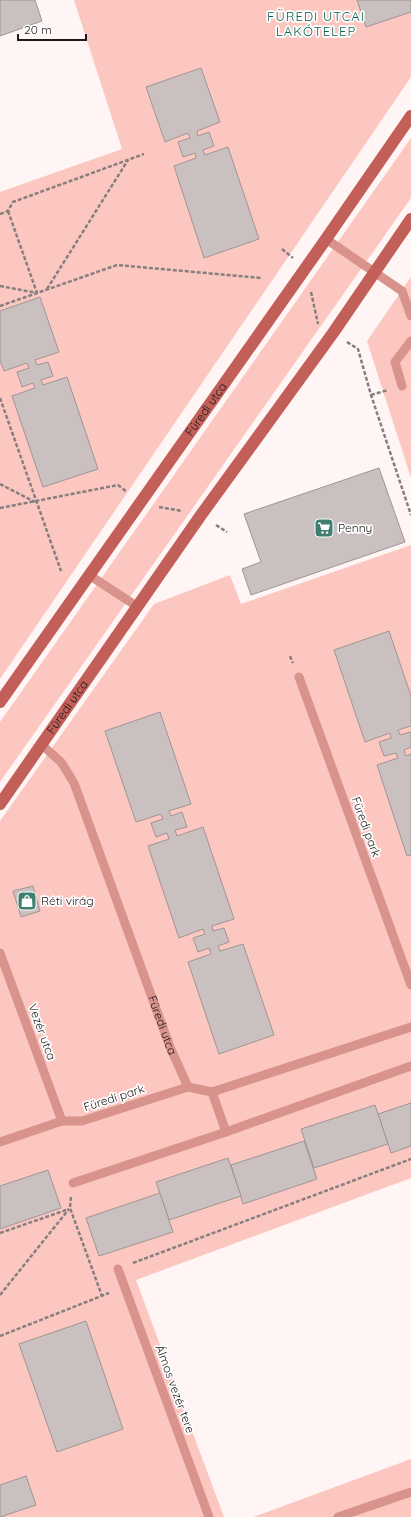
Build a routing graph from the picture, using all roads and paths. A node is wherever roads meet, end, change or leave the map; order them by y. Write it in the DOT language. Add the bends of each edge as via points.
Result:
graph roads {
  1 [pos="411,116"];
  2 [pos="144,154"];
  3 [pos="128,160"];
  4 [pos="8,211"];
  5 [pos="0,214"];
  6 [pos="411,219"];
  7 [pos="326,240"];
  8 [pos="282,249"];
  9 [pos="306,268"];
  10 [pos="374,271"];
  11 [pos="261,278"];
  12 [pos="0,286"];
  13 [pos="46,290"];
  14 [pos="37,293"];
  15 [pos="0,306"];
  16 [pos="411,316"];
  17 [pos="333,333"];
  18 [pos="411,341"];
  19 [pos="402,386"];
  20 [pos="0,398"];
  21 [pos="0,484"];
  22 [pos="36,502"];
  23 [pos="140,503"];
  24 [pos="0,508"];
  25 [pos="201,515"];
  26 [pos="411,516"];
  27 [pos="227,532"];
  28 [pos="61,571"];
  29 [pos="89,575"];
  30 [pos="138,607"];
  31 [pos="299,677"];
  32 [pos="0,702"];
  33 [pos="42,745"];
  34 [pos="0,804"];
  35 [pos="0,953"];
  36 [pos="411,985"];
  37 [pos="411,1027"];
  38 [pos="411,1066"];
  39 [pos="188,1087"];
  40 [pos="212,1092"];
  41 [pos="62,1120"];
  42 [pos="226,1132"];
  43 [pos="0,1142"];
  44 [pos="411,1159"];
  45 [pos="73,1183"];
  46 [pos="70,1208"];
  47 [pos="0,1232"];
  48 [pos="118,1269"];
  49 [pos="125,1287"];
  50 [pos="0,1295"];
  51 [pos="102,1296"];
  52 [pos="0,1336"];
  53 [pos="411,1492"];
  54 [pos="209,1517"];
  55 [pos="338,1517"];
  1 -- 7 [label="main road, Füredi utca"];
  2 -- 3 [label="path"];
  3 -- 4 [label="path" via="12,202"];
  3 -- 13 [label="path"];
  4 -- 5 [label="path"];
  4 -- 14 [label="path"];
  6 -- 10 [label="main road, Füredi utca"];
  7 -- 9 [label="main road, Füredi utca"];
  7 -- 10 [label="lane"];
  8 -- 9 [label="path"];
  9 -- 17 [label="path" via="317,323"];
  9 -- 23 [label="main road, Füredi utca"];
  10 -- 16 [label="lane" via="402,291"];
  10 -- 17 [label="main road, Füredi utca"];
  11 -- 13 [label="path" via="117,265"];
  12 -- 14 [label="path"];
  13 -- 14 [label="path"];
  14 -- 15 [label="path"];
  17 -- 25 [label="main road, Füredi utca"];
  17 -- 26 [label="path" via="358,349"];
  18 -- 19 [label="lane" via="395,362"];
  20 -- 22 [label="path"];
  21 -- 22 [label="path"];
  22 -- 23 [label="path" via="118,485"];
  22 -- 24 [label="path"];
  22 -- 28 [label="path"];
  23 -- 25 [label="path"];
  23 -- 29 [label="main road, Füredi utca"];
  25 -- 27 [label="path"];
  25 -- 30 [label="main road, Füredi utca"];
  29 -- 30 [label="lane"];
  29 -- 32 [label="main road, Füredi utca"];
  30 -- 33 [label="main road, Füredi utca"];
  31 -- 36 [label="lane, Füredi park"];
  33 -- 34 [label="main road, Füredi utca"];
  33 -- 39 [label="lane, Füredi utca" via="61,762 74,783 170,1047"];
  35 -- 41 [label="lane, Vezér utca"];
  37 -- 40 [label="lane, Füredi park"];
  38 -- 42 [label="lane"];
  39 -- 40 [label="lane, Füredi park"];
  39 -- 41 [label="lane, Füredi park" via="82,1121"];
  40 -- 42 [label="lane"];
  41 -- 43 [label="lane, Füredi park"];
  42 -- 45 [label="lane"];
  44 -- 48 [label="path"];
  46 -- 47 [label="path"];
  46 -- 50 [label="path"];
  46 -- 51 [label="path"];
  48 -- 49 [label="lane, Álmos vezér tere"];
  49 -- 51 [label="path"];
  49 -- 54 [label="lane, Álmos vezér tere"];
  51 -- 52 [label="path"];
  53 -- 55 [label="lane"];
}
